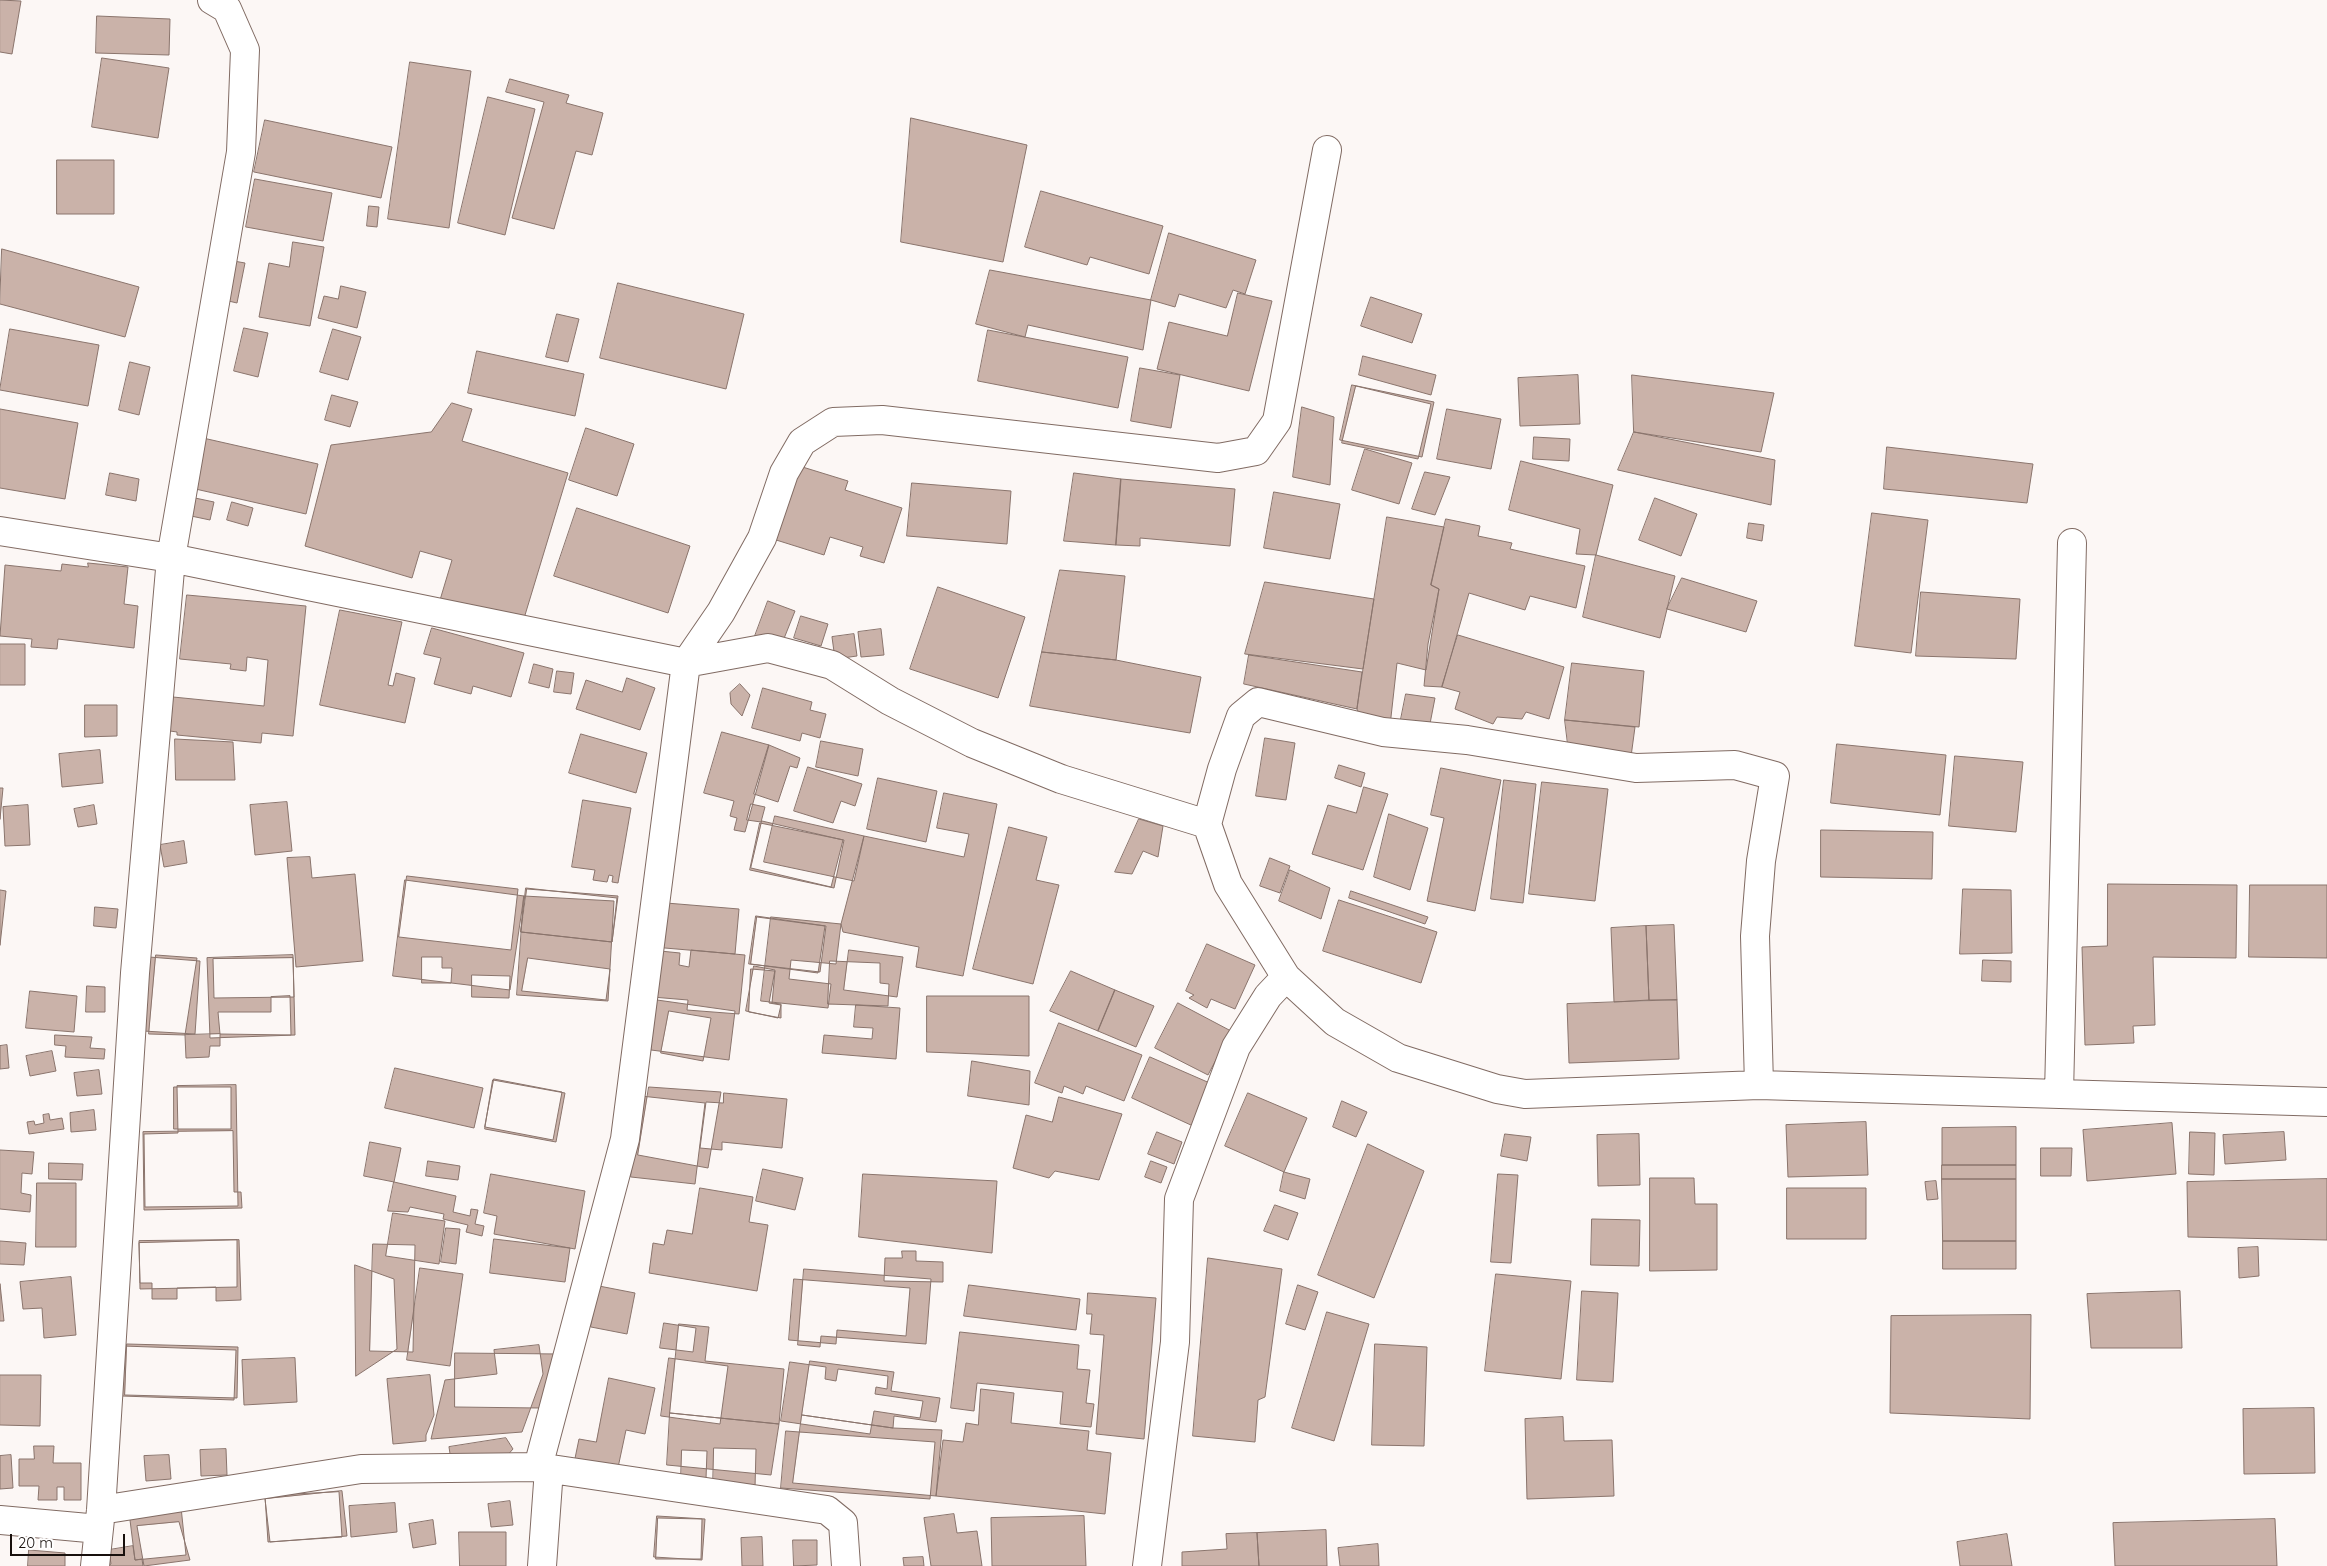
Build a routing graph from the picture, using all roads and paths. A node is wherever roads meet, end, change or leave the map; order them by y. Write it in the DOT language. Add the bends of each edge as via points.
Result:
graph roads {
  1 [pos="212,0"];
  2 [pos="1327,150"];
  3 [pos="0,531"];
  4 [pos="2072,543"];
  5 [pos="171,558"];
  6 [pos="686,663"];
  7 [pos="1207,824"];
  8 [pos="1286,977"];
  9 [pos="1759,1085"];
  10 [pos="2060,1094"];
  11 [pos="2327,1102"];
  12 [pos="544,1468"];
  13 [pos="0,1520"];
  14 [pos="100,1520"];
  15 [pos="95,1566"];
  16 [pos="542,1566"];
  17 [pos="846,1566"];
  18 [pos="1147,1566"];
  1 -- 5 [label="street" via="227,9 245,50 240,152"];
  2 -- 6 [label="street" via="1277,421 1256,451 1218,458 882,420 832,422 802,442 784,473 762,538 721,612"];
  3 -- 5 [label="street"];
  4 -- 10 [label="street"];
  5 -- 6 [label="street"];
  5 -- 14 [label="street" via="135,973"];
  6 -- 7 [label="street" via="768,648 832,665 890,701 972,743 1061,779"];
  6 -- 12 [label="street" via="624,1139"];
  7 -- 8 [label="street" via="1228,884"];
  7 -- 9 [label="street" via="1222,768 1241,716 1258,702 1383,732 1467,740 1636,768 1735,765 1775,776 1761,861 1755,936"];
  8 -- 9 [label="street" via="1334,1022 1398,1058 1498,1089 1525,1094"];
  8 -- 18 [label="street" via="1268,996 1236,1047 1179,1199 1175,1342"];
  9 -- 10 [label="street"];
  10 -- 11 [label="street"];
  12 -- 14 [label="street" via="361,1469"];
  12 -- 16 [label="street"];
  12 -- 17 [label="street" via="827,1510 843,1523"];
  13 -- 14 [label="street"];
  14 -- 15 [label="street"];
}
